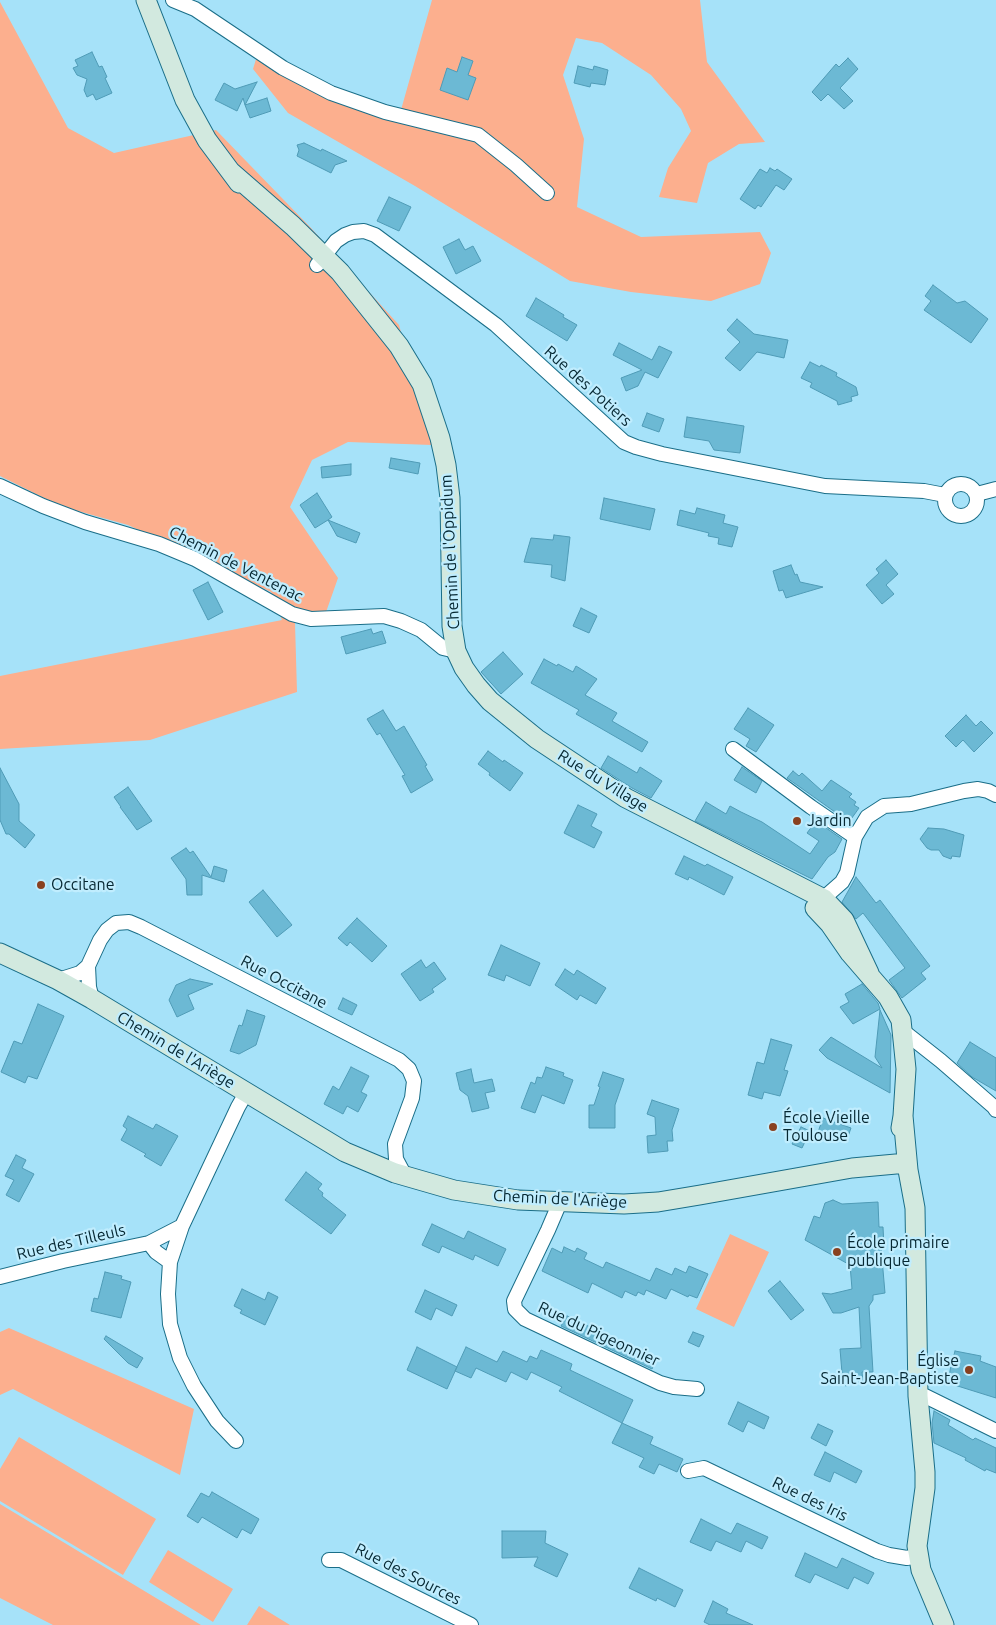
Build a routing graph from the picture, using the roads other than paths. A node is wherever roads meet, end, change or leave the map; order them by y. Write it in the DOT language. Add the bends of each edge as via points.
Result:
graph roads {
  1 [pos="146,0"];
  2 [pos="173,0"];
  3 [pos="547,193"];
  4 [pos="321,260"];
  5 [pos="0,486"];
  6 [pos="996,489"];
  7 [pos="977,494"];
  8 [pos="946,495"];
  9 [pos="456,651"];
  10 [pos="733,749"];
  11 [pos="996,795"];
  12 [pos="855,837"];
  13 [pos="819,903"];
  14 [pos="0,953"];
  15 [pos="88,966"];
  16 [pos="58,980"];
  17 [pos="92,999"];
  18 [pos="903,1031"];
  19 [pos="246,1093"];
  20 [pos="995,1108"];
  21 [pos="395,1144"];
  22 [pos="903,1163"];
  23 [pos="369,1164"];
  24 [pos="405,1176"];
  25 [pos="558,1203"];
  26 [pos="182,1226"];
  27 [pos="149,1243"];
  28 [pos="170,1262"];
  29 [pos="0,1277"];
  30 [pos="697,1389"];
  31 [pos="918,1396"];
  32 [pos="996,1431"];
  33 [pos="236,1441"];
  34 [pos="688,1471"];
  35 [pos="914,1556"];
  36 [pos="328,1560"];
  37 [pos="471,1625"];
  38 [pos="944,1625"];
  1 -- 4 [label="street, Chemin de l'Oppidum" via="185,100 207,140 248,196"];
  2 -- 3 [label="street" via="195,9 283,68 331,93 385,112 478,135"];
  4 -- 8 [label="street, Rue des Potiers" via="345,235 364,231 375,235 496,325 611,431 636,447 824,486"];
  4 -- 9 [label="street, Chemin de l'Oppidum" via="361,307 378,320 399,346 422,384 446,464 450,498 452,626"];
  5 -- 9 [label="street, Chemin de Ventenac" via="85,522 159,544 195,559 292,614 310,620 384,616 422,630 442,648"];
  6 -- 7 [label="street"];
  7 -- 8 [label="street" via="970,486 960,484 953,486"];
  7 -- 8 [label="street" via="976,506 965,516 952,514 945,502"];
  9 -- 13 [label="street, Rue du Village" via="464,668 490,701 537,739 626,798 778,877"];
  10 -- 12 [label="street"];
  11 -- 12 [label="street" via="978,789 911,804 884,806 867,817"];
  12 -- 13 [label="street" via="847,873"];
  13 -- 18 [label="street, Rue du Village" via="850,953 888,996"];
  14 -- 16 [label="street, Chemin de l'Ariège"];
  15 -- 16 [label="street"];
  15 -- 17 [label="street, Rue Occitane"];
  15 -- 21 [label="street, Rue Occitane" via="107,930 116,923 129,922 398,1060 409,1069 414,1081 412,1098"];
  16 -- 17 [label="street, Chemin de l'Ariège"];
  17 -- 19 [label="street, Chemin de l'Ariège"];
  18 -- 20 [label="street"];
  18 -- 22 [label="street, Rue du Village" via="906,1069 900,1135"];
  19 -- 23 [label="street, Chemin de l'Ariège"];
  19 -- 26 [label="street"];
  21 -- 23 [label="street"];
  21 -- 24 [label="street" via="396,1159"];
  22 -- 25 [label="street, Chemin de l'Ariège" via="852,1168 658,1202"];
  22 -- 31 [label="street, Rue du Village" via="901,1185 914,1224"];
  23 -- 24 [label="street, Chemin de l'Ariège"];
  24 -- 25 [label="street, Chemin de l'Ariège" via="497,1198"];
  25 -- 30 [label="street, Rue du Pigeonnier" via="514,1301 515,1309 525,1319 660,1383"];
  26 -- 27 [label="street, Rue des Tilleuls"];
  26 -- 28 [label="street"];
  27 -- 28 [label="street, Rue des Tilleuls"];
  27 -- 29 [label="street, Rue des Tilleuls"];
  28 -- 33 [label="street" via="170,1324 180,1358 217,1421"];
  31 -- 32 [label="street" via="925,1396"];
  31 -- 35 [label="street, Rue du Village" via="925,1488"];
  34 -- 35 [label="street, Rue des Iris" via="704,1468 877,1551"];
  35 -- 38 [label="street, Rue du Village"];
  36 -- 37 [label="street, Rue des Sources" via="341,1560"];
}
